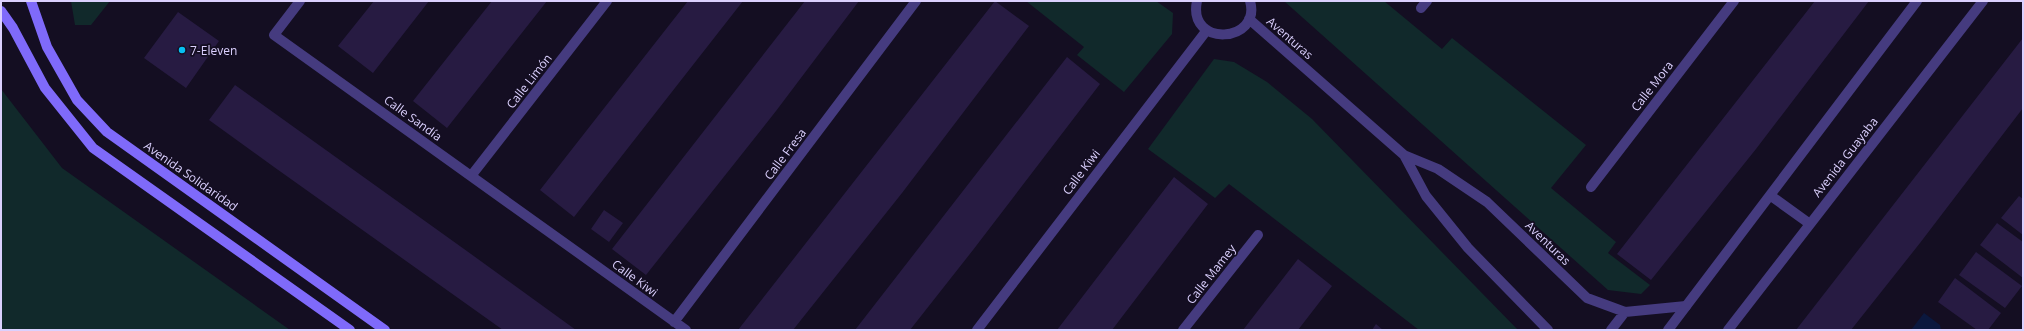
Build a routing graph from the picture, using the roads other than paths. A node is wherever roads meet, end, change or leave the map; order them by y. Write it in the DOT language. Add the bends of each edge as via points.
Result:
graph roads {
  1 [pos="31,1"];
  2 [pos="300,1"];
  3 [pos="607,1"];
  4 [pos="916,1"];
  5 [pos="1197,1"];
  6 [pos="1250,1"];
  7 [pos="1734,1"];
  8 [pos="1918,1"];
  9 [pos="1983,1"];
  10 [pos="1,10"];
  11 [pos="1249,19"];
  12 [pos="1207,30"];
  13 [pos="1404,155"];
  14 [pos="472,176"];
  15 [pos="1591,187"];
  16 [pos="1771,196"];
  17 [pos="1810,224"];
  18 [pos="1258,235"];
  19 [pos="570,247"];
  20 [pos="1686,306"];
  21 [pos="1625,312"];
  22 [pos="674,322"];
  23 [pos="350,330"];
  24 [pos="385,330"];
  25 [pos="686,330"];
  26 [pos="977,330"];
  27 [pos="1183,330"];
  28 [pos="1548,330"];
  29 [pos="1611,330"];
  30 [pos="1668,330"];
  31 [pos="1728,330"];
  1 -- 24 [label="main road, Avenida Solidaridad" via="47,46 77,100 107,132"];
  2 -- 14 [label="street, Calle Sandía" via="274,35"];
  3 -- 14 [label="street, Calle Limón"];
  4 -- 22 [label="street, Calle Fresa"];
  5 -- 12 [label="street" via="1195,9 1199,21"];
  6 -- 11 [label="street"];
  7 -- 15 [label="street, Calle Mora"];
  8 -- 16 [label="street"];
  9 -- 17 [label="street, Avenida Guayaba"];
  10 -- 23 [label="main road" via="45,88 93,148"];
  11 -- 12 [label="street" via="1242,29 1230,35 1218,35"];
  11 -- 13 [label="street, Aventuras"];
  12 -- 26 [label="street, Calle Kiwi"];
  13 -- 21 [label="street, Aventuras" via="1438,169 1487,202 1587,298"];
  13 -- 28 [label="street, Aventuras" via="1426,196 1468,248"];
  14 -- 19 [label="street, Calle Sandía"];
  16 -- 17 [label="street"];
  16 -- 20 [label="street"];
  17 -- 31 [label="street, Avenida Guayaba"];
  18 -- 27 [label="street, Calle Mamey"];
  19 -- 22 [label="street, Calle Kiwi"];
  20 -- 21 [label="street, Aventuras"];
  20 -- 30 [label="street"];
  21 -- 29 [label="street"];
  22 -- 25 [label="street, Calle Kiwi"];
}
